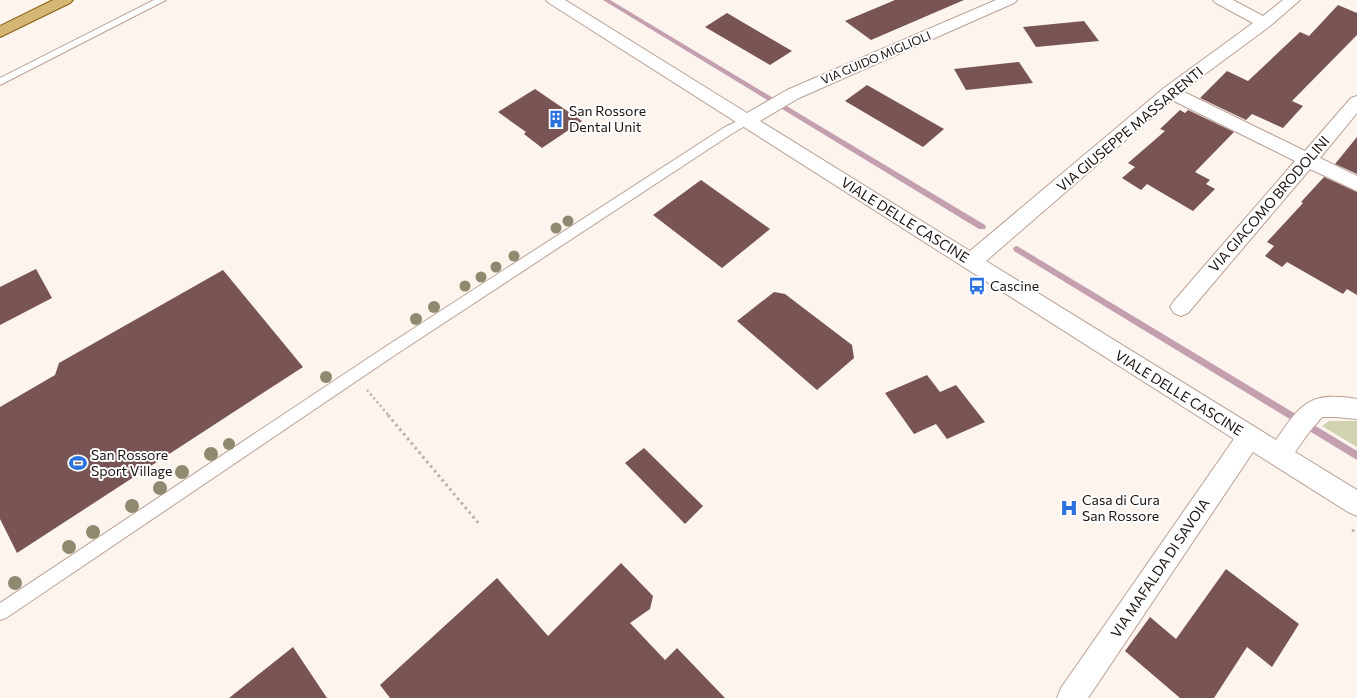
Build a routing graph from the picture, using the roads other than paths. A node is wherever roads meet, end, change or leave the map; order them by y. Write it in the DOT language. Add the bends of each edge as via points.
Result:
graph roads {
  1 [pos="65,0"];
  2 [pos="161,0"];
  3 [pos="554,0"];
  4 [pos="1009,0"];
  5 [pos="1221,0"];
  6 [pos="1292,0"];
  7 [pos="1264,23"];
  8 [pos="0,32"];
  9 [pos="0,82"];
  10 [pos="1170,92"];
  11 [pos="1357,102"];
  12 [pos="746,121"];
  13 [pos="1307,160"];
  14 [pos="1357,184"];
  15 [pos="971,262"];
  16 [pos="1181,307"];
  17 [pos="1357,409"];
  18 [pos="1249,437"];
  19 [pos="1279,456"];
  20 [pos="1357,504"];
  21 [pos="0,612"];
  22 [pos="1071,698"];
  1 -- 8 [label="main road"];
  2 -- 9 [label="lane"];
  3 -- 12 [label="street, VIALE DELLE CASCINE"];
  4 -- 12 [label="street, VIA GUIDO MIGLIOLI" via="786,97"];
  5 -- 7 [label="street"];
  6 -- 7 [label="street, VIA GIUSEPPE MASSARENTI"];
  7 -- 10 [label="street, VIA GIUSEPPE MASSARENTI"];
  10 -- 13 [label="street"];
  10 -- 15 [label="street, VIA GIUSEPPE MASSARENTI"];
  11 -- 13 [label="street, VIA GIACOMO BRODOLINI"];
  12 -- 15 [label="street, VIALE DELLE CASCINE"];
  12 -- 21 [label="lane" via="354,375"];
  13 -- 14 [label="street"];
  13 -- 16 [label="street, VIA GIACOMO BRODOLINI"];
  15 -- 18 [label="street, VIALE DELLE CASCINE"];
  17 -- 19 [label="street" via="1316,409"];
  18 -- 19 [label="street, VIALE DELLE CASCINE"];
  18 -- 22 [label="street, VIA MAFALDA DI SAVOIA"];
  19 -- 20 [label="street, VIALE DELLE CASCINE"];
}
